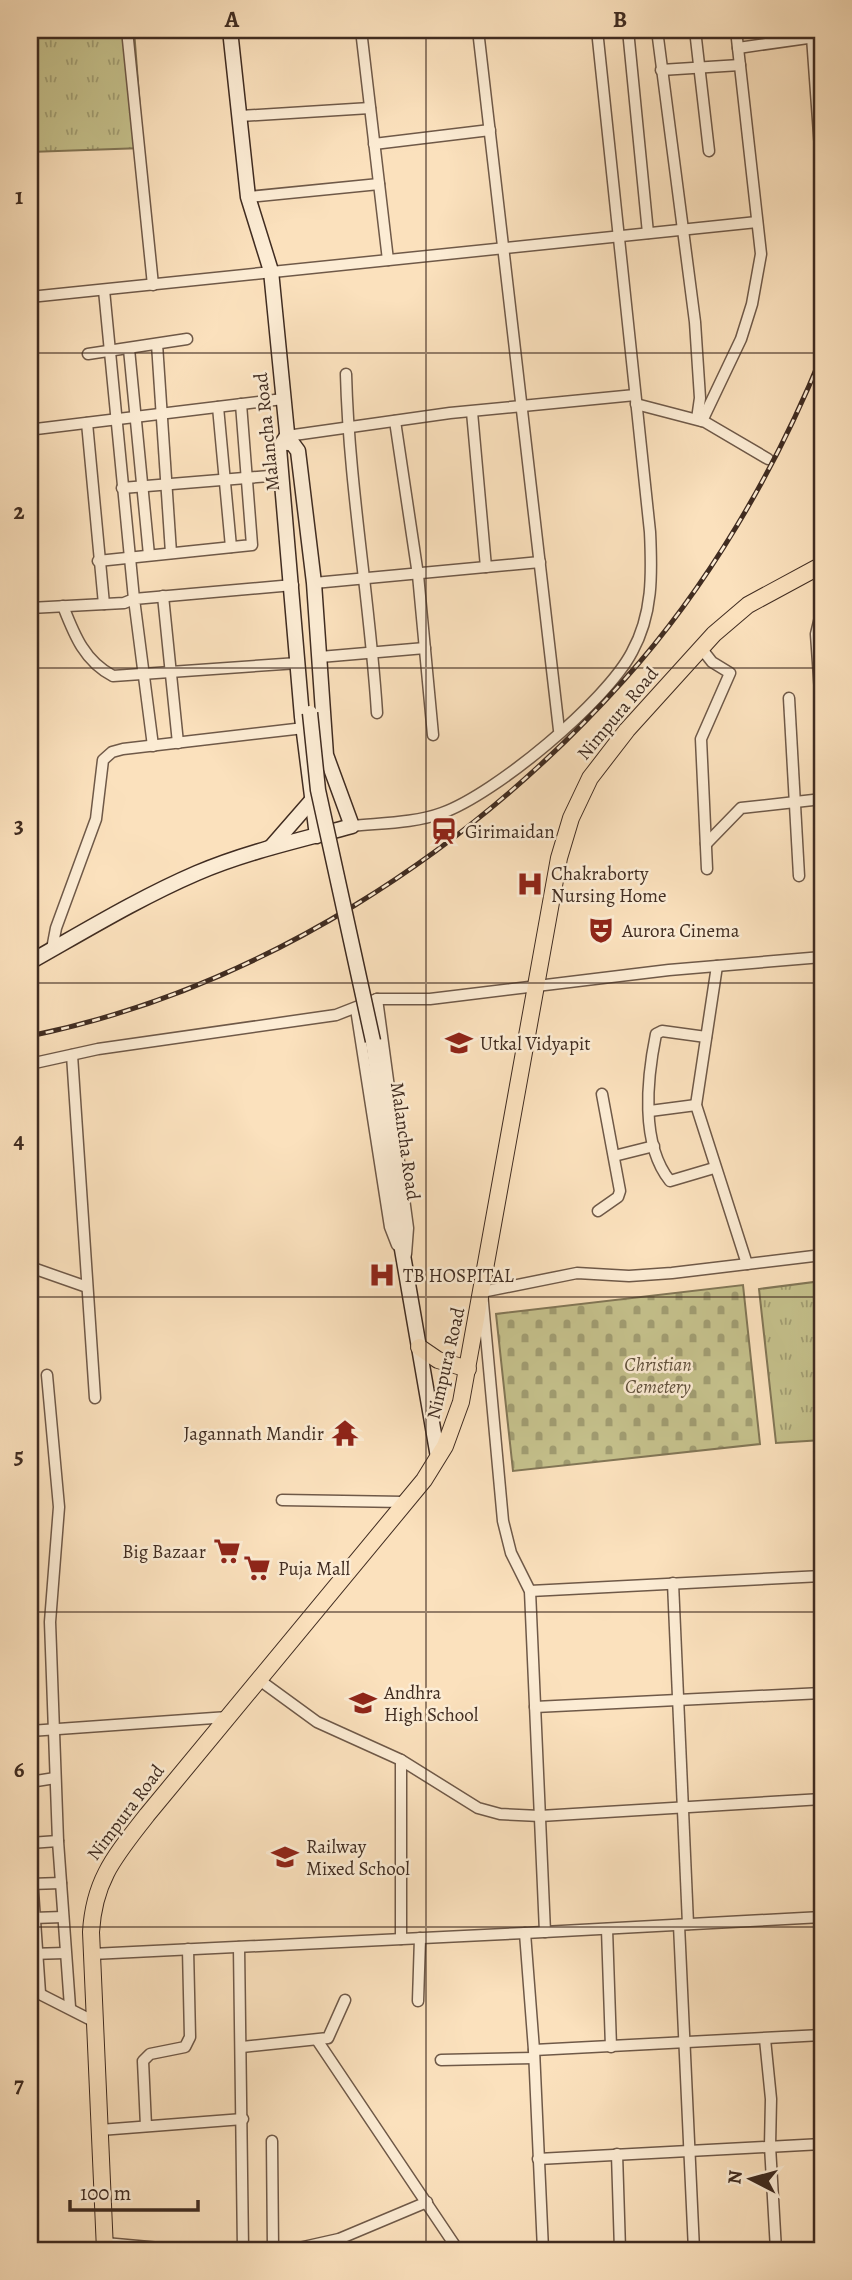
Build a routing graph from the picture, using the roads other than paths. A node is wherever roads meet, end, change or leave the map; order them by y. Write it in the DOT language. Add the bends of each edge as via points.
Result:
graph roads {
  1 [pos="127,30"];
  2 [pos="230,30"];
  3 [pos="361,30"];
  4 [pos="478,30"];
  5 [pos="597,30"];
  6 [pos="628,30"];
  7 [pos="657,30"];
  8 [pos="695,30"];
  9 [pos="736,30"];
  10 [pos="817,37"];
  11 [pos="738,48"];
  12 [pos="740,65"];
  13 [pos="699,67"];
  14 [pos="661,70"];
  15 [pos="370,108"];
  16 [pos="240,116"];
  17 [pos="490,130"];
  18 [pos="374,144"];
  19 [pos="709,151"];
  20 [pos="822,176"];
  21 [pos="379,184"];
  22 [pos="248,197"];
  23 [pos="757,222"];
  24 [pos="682,230"];
  25 [pos="648,233"];
  26 [pos="618,236"];
  27 [pos="504,247"];
  28 [pos="388,260"];
  29 [pos="271,271"];
  30 [pos="153,285"];
  31 [pos="104,290"];
  32 [pos="30,297"];
  33 [pos="187,339"];
  34 [pos="157,344"];
  35 [pos="129,349"];
  36 [pos="109,352"];
  37 [pos="88,354"];
  38 [pos="346,374"];
  39 [pos="282,399"];
  40 [pos="636,400"];
  41 [pos="241,404"];
  42 [pos="218,407"];
  43 [pos="522,407"];
  44 [pos="471,412"];
  45 [pos="163,414"];
  46 [pos="137,417"];
  47 [pos="115,419"];
  48 [pos="700,420"];
  49 [pos="395,421"];
  50 [pos="87,423"];
  51 [pos="347,427"];
  52 [pos="36,429"];
  53 [pos="287,436"];
  54 [pos="768,459"];
  55 [pos="282,475"];
  56 [pos="247,477"];
  57 [pos="225,479"];
  58 [pos="166,484"];
  59 [pos="143,486"];
  60 [pos="122,488"];
  61 [pos="231,547"];
  62 [pos="171,553"];
  63 [pos="149,555"];
  64 [pos="131,557"];
  65 [pos="98,561"];
  66 [pos="540,562"];
  67 [pos="822,565"];
  68 [pos="486,568"];
  69 [pos="418,575"];
  70 [pos="365,580"];
  71 [pos="314,583"];
  72 [pos="293,585"];
  73 [pos="163,596"];
  74 [pos="134,599"];
  75 [pos="104,604"];
  76 [pos="63,607"];
  77 [pos="30,608"];
  78 [pos="822,609"];
  79 [pos="425,648"];
  80 [pos="701,648"];
  81 [pos="373,652"];
  82 [pos="320,657"];
  83 [pos="298,663"];
  84 [pos="170,674"];
  85 [pos="145,676"];
  86 [pos="789,698"];
  87 [pos="377,713"];
  88 [pos="822,721"];
  89 [pos="303,728"];
  90 [pos="559,730"];
  91 [pos="433,735"];
  92 [pos="178,743"];
  93 [pos="153,746"];
  94 [pos="822,799"];
  95 [pos="312,800"];
  96 [pos="795,801"];
  97 [pos="352,826"];
  98 [pos="317,836"];
  99 [pos="706,844"];
  100 [pos="270,848"];
  101 [pos="707,869"];
  102 [pos="799,876"];
  103 [pos="52,949"];
  104 [pos="822,957"];
  105 [pos="30,961"];
  106 [pos="717,966"];
  107 [pos="536,988"];
  108 [pos="377,999"];
  109 [pos="356,1009"];
  110 [pos="706,1037"];
  111 [pos="72,1055"];
  112 [pos="30,1064"];
  113 [pos="602,1094"];
  114 [pos="696,1105"];
  115 [pos="650,1111"];
  116 [pos="654,1146"];
  117 [pos="614,1156"];
  118 [pos="714,1168"];
  119 [pos="598,1211"];
  120 [pos="822,1255"];
  121 [pos="747,1264"];
  122 [pos="30,1267"];
  123 [pos="405,1267"];
  124 [pos="87,1287"];
  125 [pos="482,1292"];
  126 [pos="419,1347"];
  127 [pos="468,1369"];
  128 [pos="47,1375"];
  129 [pos="95,1398"];
  130 [pos="438,1457"];
  131 [pos="282,1500"];
  132 [pos="404,1502"];
  133 [pos="822,1576"];
  134 [pos="673,1584"];
  135 [pos="530,1591"];
  136 [pos="258,1679"];
  137 [pos="822,1693"];
  138 [pos="678,1699"];
  139 [pos="535,1707"];
  140 [pos="228,1717"];
  141 [pos="54,1729"];
  142 [pos="30,1731"];
  143 [pos="401,1760"];
  144 [pos="55,1779"];
  145 [pos="30,1782"];
  146 [pos="822,1799"];
  147 [pos="683,1807"];
  148 [pos="540,1816"];
  149 [pos="58,1841"];
  150 [pos="30,1843"];
  151 [pos="30,1848"];
  152 [pos="61,1883"];
  153 [pos="31,1884"];
  154 [pos="63,1917"];
  155 [pos="822,1917"];
  156 [pos="33,1918"];
  157 [pos="683,1924"];
  158 [pos="607,1928"];
  159 [pos="545,1932"];
  160 [pos="525,1933"];
  161 [pos="420,1938"];
  162 [pos="401,1939"];
  163 [pos="239,1947"];
  164 [pos="188,1949"];
  165 [pos="65,1953"];
  166 [pos="34,1954"];
  167 [pos="92,1954"];
  168 [pos="35,1991"];
  169 [pos="345,2000"];
  170 [pos="418,2001"];
  171 [pos="69,2007"];
  172 [pos="95,2022"];
  173 [pos="822,2035"];
  174 [pos="765,2039"];
  175 [pos="317,2040"];
  176 [pos="684,2044"];
  177 [pos="611,2047"];
  178 [pos="242,2048"];
  179 [pos="534,2054"];
  180 [pos="441,2060"];
  181 [pos="243,2119"];
  182 [pos="146,2126"];
  183 [pos="100,2130"];
  184 [pos="272,2141"];
  185 [pos="822,2144"];
  186 [pos="770,2146"];
  187 [pos="689,2148"];
  188 [pos="617,2154"];
  189 [pos="538,2159"];
  190 [pos="427,2202"];
  191 [pos="105,2246"];
  192 [pos="182,2250"];
  193 [pos="243,2250"];
  194 [pos="273,2250"];
  195 [pos="290,2250"];
  196 [pos="458,2250"];
  197 [pos="542,2250"];
  198 [pos="620,2250"];
  199 [pos="694,2250"];
  200 [pos="776,2250"];
  1 -- 30 [label="street"];
  2 -- 16 [label="main road, Malancha Road"];
  3 -- 15 [label="street"];
  4 -- 17 [label="street"];
  5 -- 26 [label="street"];
  6 -- 25 [label="street"];
  7 -- 14 [label="street"];
  8 -- 13 [label="street"];
  9 -- 11 [label="street"];
  10 -- 11 [label="street"];
  10 -- 20 [label="street"];
  11 -- 12 [label="street"];
  12 -- 13 [label="street"];
  12 -- 23 [label="street"];
  13 -- 14 [label="street"];
  13 -- 19 [label="street"];
  14 -- 24 [label="street"];
  15 -- 16 [label="street"];
  15 -- 18 [label="street"];
  16 -- 22 [label="main road, Malancha Road"];
  17 -- 18 [label="street"];
  17 -- 27 [label="street"];
  18 -- 21 [label="street"];
  21 -- 22 [label="street"];
  21 -- 28 [label="street"];
  22 -- 29 [label="main road, Malancha Road"];
  23 -- 24 [label="street"];
  23 -- 48 [label="street" via="761,254 752,304 741,339"];
  24 -- 25 [label="street"];
  24 -- 48 [label="street" via="695,322"];
  25 -- 26 [label="street"];
  26 -- 27 [label="street"];
  26 -- 40 [label="street"];
  27 -- 28 [label="street"];
  27 -- 43 [label="street"];
  28 -- 29 [label="street"];
  29 -- 30 [label="street"];
  29 -- 39 [label="main road, Malancha Road"];
  30 -- 31 [label="street"];
  31 -- 32 [label="street"];
  31 -- 36 [label="street"];
  33 -- 34 [label="street"];
  34 -- 35 [label="street"];
  34 -- 45 [label="street"];
  35 -- 36 [label="street"];
  35 -- 46 [label="street"];
  36 -- 37 [label="street"];
  36 -- 47 [label="street"];
  38 -- 51 [label="street"];
  39 -- 41 [label="street"];
  39 -- 53 [label="main road, Malancha Road"];
  40 -- 43 [label="street"];
  40 -- 48 [label="street"];
  40 -- 90 [label="street" via="650,532 650,600 632,652 619,672"];
  41 -- 42 [label="street"];
  41 -- 56 [label="street"];
  42 -- 45 [label="street"];
  42 -- 57 [label="street"];
  43 -- 44 [label="street"];
  43 -- 66 [label="street"];
  44 -- 49 [label="street"];
  44 -- 68 [label="street"];
  45 -- 46 [label="street"];
  45 -- 58 [label="street"];
  46 -- 47 [label="street"];
  46 -- 59 [label="street"];
  47 -- 50 [label="street"];
  47 -- 60 [label="street"];
  48 -- 54 [label="street"];
  49 -- 51 [label="street"];
  49 -- 69 [label="street"];
  50 -- 52 [label="street"];
  50 -- 65 [label="street"];
  51 -- 53 [label="street"];
  51 -- 70 [label="street"];
  53 -- 55 [label="main road" via="279,448"];
  53 -- 71 [label="main road" via="298,451"];
  53 -- 123 [label="main road, Malancha Road, bridge" via="320,801 373,1041"];
  55 -- 56 [label="street"];
  55 -- 72 [label="main road"];
  56 -- 57 [label="street"];
  56 -- 61 [label="street" via="252,544"];
  57 -- 58 [label="street"];
  57 -- 61 [label="street"];
  58 -- 59 [label="street"];
  58 -- 62 [label="street"];
  59 -- 60 [label="street"];
  59 -- 63 [label="street"];
  60 -- 64 [label="street"];
  61 -- 62 [label="street"];
  62 -- 63 [label="street"];
  63 -- 64 [label="street"];
  64 -- 65 [label="street"];
  64 -- 74 [label="street"];
  65 -- 75 [label="street"];
  66 -- 68 [label="street"];
  66 -- 90 [label="street"];
  67 -- 80 [label="main road, Nimpura Road" via="748,605"];
  68 -- 69 [label="street"];
  69 -- 70 [label="street"];
  69 -- 79 [label="street"];
  70 -- 71 [label="street"];
  70 -- 81 [label="street"];
  71 -- 82 [label="main road"];
  72 -- 73 [label="street"];
  72 -- 83 [label="main road"];
  73 -- 74 [label="street"];
  73 -- 84 [label="street"];
  74 -- 75 [label="street"];
  74 -- 85 [label="street"];
  75 -- 76 [label="street"];
  76 -- 77 [label="street"];
  76 -- 85 [label="street" via="77,640 103,671 113,676"];
  78 -- 88 [label="street" via="816,634"];
  79 -- 81 [label="street"];
  79 -- 91 [label="street"];
  80 -- 99 [label="street" via="730,673 701,739"];
  80 -- 107 [label="main road, Nimpura Road" via="590,778 559,858"];
  81 -- 82 [label="street"];
  81 -- 87 [label="street"];
  82 -- 97 [label="main road" via="326,755"];
  83 -- 84 [label="street"];
  83 -- 89 [label="main road"];
  84 -- 85 [label="street"];
  84 -- 92 [label="street"];
  85 -- 93 [label="street"];
  86 -- 96 [label="street"];
  89 -- 92 [label="street"];
  89 -- 95 [label="main road"];
  90 -- 97 [label="street" via="506,774 440,814"];
  92 -- 93 [label="street"];
  93 -- 103 [label="street" via="112,752 103,760 96,819"];
  94 -- 96 [label="street"];
  95 -- 98 [label="main road"];
  95 -- 100 [label="main road"];
  96 -- 99 [label="street" via="741,808"];
  96 -- 102 [label="street"];
  97 -- 98 [label="main road"];
  98 -- 100 [label="main road"];
  99 -- 101 [label="street"];
  100 -- 103 [label="main road" via="197,873"];
  103 -- 105 [label="main road"];
  104 -- 106 [label="street"];
  106 -- 107 [label="street"];
  106 -- 110 [label="street"];
  107 -- 108 [label="street" via="430,999"];
  107 -- 125 [label="main road, Nimpura Road"];
  108 -- 109 [label="street"];
  108 -- 123 [label="street" via="408,1228"];
  109 -- 111 [label="street"];
  109 -- 123 [label="street" via="390,1227"];
  110 -- 114 [label="street"];
  110 -- 115 [label="street" via="656,1034"];
  111 -- 112 [label="street"];
  111 -- 124 [label="street"];
  113 -- 117 [label="street"];
  114 -- 115 [label="street"];
  114 -- 118 [label="street"];
  115 -- 116 [label="street"];
  116 -- 117 [label="street"];
  116 -- 118 [label="street" via="670,1181"];
  117 -- 119 [label="street" via="620,1191"];
  118 -- 121 [label="street"];
  120 -- 121 [label="street"];
  121 -- 125 [label="street" via="629,1276 577,1273"];
  122 -- 124 [label="street"];
  123 -- 126 [label="main road, Malancha Road"];
  124 -- 129 [label="street"];
  125 -- 127 [label="main road, Nimpura Road"];
  125 -- 135 [label="street" via="503,1521 511,1553"];
  126 -- 127 [label="main road" via="438,1360"];
  126 -- 130 [label="main road, Malancha Road"];
  127 -- 130 [label="main road, Nimpura Road" via="455,1425"];
  128 -- 141 [label="street" via="59,1521 50,1622"];
  130 -- 132 [label="main road, Nimpura Road"];
  131 -- 132 [label="street"];
  132 -- 136 [label="main road, Nimpura Road"];
  133 -- 134 [label="street"];
  134 -- 135 [label="street"];
  134 -- 138 [label="street"];
  135 -- 139 [label="street"];
  136 -- 140 [label="main road, Nimpura Road"];
  136 -- 143 [label="street" via="324,1726"];
  137 -- 138 [label="street"];
  138 -- 139 [label="street"];
  138 -- 147 [label="street"];
  139 -- 148 [label="street"];
  140 -- 141 [label="street"];
  140 -- 167 [label="main road, Nimpura Road" via="113,1858 95,1898"];
  141 -- 142 [label="street"];
  141 -- 144 [label="street"];
  143 -- 148 [label="street" via="478,1808"];
  143 -- 162 [label="street"];
  144 -- 145 [label="street"];
  144 -- 149 [label="street"];
  146 -- 147 [label="street"];
  147 -- 148 [label="street"];
  147 -- 157 [label="street"];
  148 -- 159 [label="street"];
  149 -- 150 [label="street"];
  149 -- 152 [label="street"];
  151 -- 153 [label="street"];
  152 -- 153 [label="street"];
  152 -- 154 [label="street"];
  153 -- 156 [label="street"];
  154 -- 156 [label="street"];
  154 -- 165 [label="street"];
  155 -- 157 [label="street"];
  156 -- 166 [label="street"];
  157 -- 158 [label="street"];
  157 -- 176 [label="street"];
  158 -- 159 [label="street"];
  158 -- 177 [label="street"];
  159 -- 160 [label="street"];
  160 -- 161 [label="street"];
  160 -- 179 [label="street"];
  161 -- 162 [label="street"];
  161 -- 170 [label="street"];
  162 -- 163 [label="street"];
  163 -- 164 [label="street"];
  163 -- 178 [label="street"];
  164 -- 167 [label="street"];
  164 -- 182 [label="street" via="190,2036 184,2047 150,2054 143,2061"];
  165 -- 166 [label="street"];
  165 -- 171 [label="street"];
  166 -- 168 [label="street"];
  167 -- 172 [label="main road, Nimpura Road"];
  168 -- 171 [label="street"];
  169 -- 175 [label="street" via="332,2034"];
  171 -- 172 [label="street"];
  172 -- 183 [label="main road, Nimpura Road"];
  173 -- 174 [label="street"];
  174 -- 176 [label="street"];
  174 -- 186 [label="street"];
  175 -- 178 [label="street"];
  175 -- 190 [label="street"];
  176 -- 177 [label="street"];
  176 -- 187 [label="street"];
  177 -- 179 [label="street"];
  178 -- 181 [label="street"];
  179 -- 180 [label="street"];
  179 -- 189 [label="street"];
  181 -- 182 [label="street"];
  181 -- 193 [label="street"];
  182 -- 183 [label="street"];
  183 -- 191 [label="main road, Nimpura Road"];
  184 -- 194 [label="street"];
  185 -- 186 [label="street"];
  186 -- 187 [label="street"];
  186 -- 200 [label="street"];
  187 -- 188 [label="street"];
  187 -- 199 [label="street"];
  188 -- 189 [label="street"];
  188 -- 198 [label="street"];
  189 -- 197 [label="street"];
  190 -- 195 [label="street" via="339,2239"];
  190 -- 196 [label="street"];
  191 -- 192 [label="street"];
}
